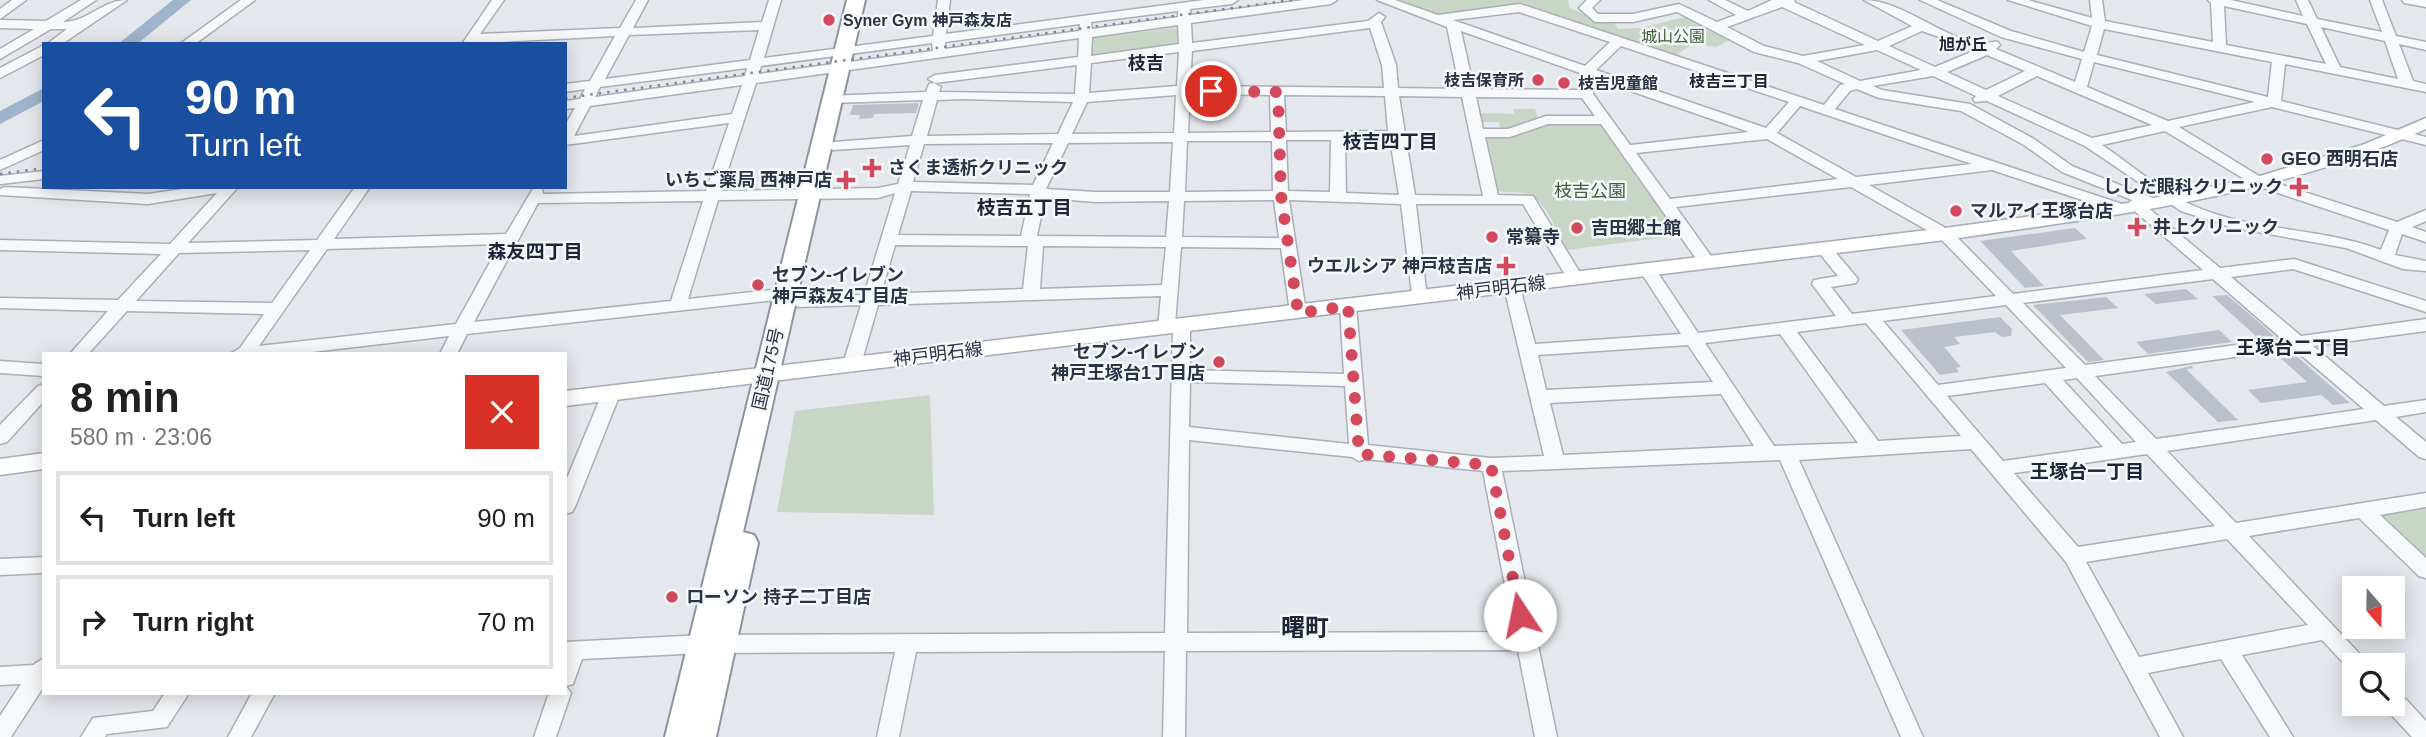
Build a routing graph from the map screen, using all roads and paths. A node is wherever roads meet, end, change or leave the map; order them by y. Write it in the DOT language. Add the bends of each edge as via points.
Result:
graph roads {
  1 [pos="20,0"];
  2 [pos="90,0"];
  3 [pos="121,0"];
  4 [pos="249,0"];
  5 [pos="498,0"];
  6 [pos="642,0"];
  7 [pos="775,0"];
  8 [pos="856,0"];
  9 [pos="865,0"];
  10 [pos="944,0"];
  11 [pos="1232,0"];
  12 [pos="1331,0"];
  13 [pos="1594,0"];
  14 [pos="1715,0"];
  15 [pos="1870,0"];
  16 [pos="2014,0"];
  17 [pos="2096,0"];
  18 [pos="2216,0"];
  19 [pos="2302,0"];
  20 [pos="2376,0"];
  21 [pos="2408,0"];
  22 [pos="1784,1"];
  23 [pos="1935,1"];
  24 [pos="1389,2"];
  25 [pos="2426,3"];
  26 [pos="1185,9"];
  27 [pos="0,15"];
  28 [pos="1748,16"];
  29 [pos="1438,19"];
  30 [pos="2314,22"];
  31 [pos="55,23"];
  32 [pos="1374,23"];
  33 [pos="0,24"];
  34 [pos="1453,24"];
  35 [pos="2098,24"];
  36 [pos="82,26"];
  37 [pos="767,26"];
  38 [pos="1922,26"];
  39 [pos="1086,27"];
  40 [pos="1716,27"];
  41 [pos="624,32"];
  42 [pos="2006,34"];
  43 [pos="2390,38"];
  44 [pos="939,39"];
  45 [pos="468,41"];
  46 [pos="1619,41"];
  47 [pos="56,42"];
  48 [pos="189,42"];
  49 [pos="1878,46"];
  50 [pos="2426,46"];
  51 [pos="2220,48"];
  52 [pos="1186,49"];
  53 [pos="42,50"];
  54 [pos="1987,50"];
  55 [pos="937,54"];
  56 [pos="0,55"];
  57 [pos="847,58"];
  58 [pos="2089,58"];
  59 [pos="1803,60"];
  60 [pos="2279,61"];
  61 [pos="756,62"];
  62 [pos="1083,63"];
  63 [pos="1587,71"];
  64 [pos="2036,71"];
  65 [pos="2336,72"];
  66 [pos="0,74"];
  67 [pos="1937,74"];
  68 [pos="751,78"];
  69 [pos="935,79"];
  70 [pos="594,84"];
  71 [pos="2407,84"];
  72 [pos="1859,85"];
  73 [pos="567,88"];
  74 [pos="2426,88"];
  75 [pos="2080,89"];
  76 [pos="1183,90"];
  77 [pos="1278,92"];
  78 [pos="1392,94"];
  79 [pos="1468,94"];
  80 [pos="1586,94"];
  81 [pos="934,96"];
  82 [pos="1986,96"];
  83 [pos="1082,98"];
  84 [pos="838,99"];
  85 [pos="1798,100"];
  86 [pos="584,102"];
  87 [pos="2274,103"];
  88 [pos="567,105"];
  89 [pos="1965,107"];
  90 [pos="1827,110"];
  91 [pos="739,117"];
  92 [pos="1604,120"];
  93 [pos="2426,123"];
  94 [pos="2167,127"];
  95 [pos="1476,133"];
  96 [pos="1769,134"];
  97 [pos="1396,135"];
  98 [pos="567,136"];
  99 [pos="2402,136"];
  100 [pos="1338,137"];
  101 [pos="1279,138"];
  102 [pos="567,140"];
  103 [pos="1060,140"];
  104 [pos="1179,140"];
  105 [pos="920,141"];
  106 [pos="2426,141"];
  107 [pos="2090,143"];
  108 [pos="42,145"];
  109 [pos="832,146"];
  110 [pos="1626,150"];
  111 [pos="18,157"];
  112 [pos="42,158"];
  113 [pos="1997,165"];
  114 [pos="0,166"];
  115 [pos="42,174"];
  116 [pos="1856,182"];
  117 [pos="2259,182"];
  118 [pos="906,186"];
  119 [pos="2,189"];
  120 [pos="216,189"];
  121 [pos="228,189"];
  122 [pos="362,189"];
  123 [pos="121,192"];
  124 [pos="1038,192"];
  125 [pos="536,193"];
  126 [pos="816,193"];
  127 [pos="710,194"];
  128 [pos="1281,195"];
  129 [pos="1177,196"];
  130 [pos="1338,197"];
  131 [pos="1491,199"];
  132 [pos="1408,200"];
  133 [pos="2173,200"];
  134 [pos="1666,204"];
  135 [pos="2135,205"];
  136 [pos="2426,215"];
  137 [pos="2398,228"];
  138 [pos="1945,234"];
  139 [pos="2426,237"];
  140 [pos="510,239"];
  141 [pos="889,240"];
  142 [pos="1032,241"];
  143 [pos="1174,241"];
  144 [pos="1289,243"];
  145 [pos="322,244"];
  146 [pos="0,245"];
  147 [pos="176,248"];
  148 [pos="1824,249"];
  149 [pos="2386,258"];
  150 [pos="1708,263"];
  151 [pos="2426,266"];
  152 [pos="1648,271"];
  153 [pos="2218,272"];
  154 [pos="1576,279"];
  155 [pos="1512,287"];
  156 [pos="1170,290"];
  157 [pos="795,295"];
  158 [pos="1031,296"];
  159 [pos="1419,298"];
  160 [pos="2009,299"];
  161 [pos="872,300"];
  162 [pos="0,303"];
  163 [pos="678,304"];
  164 [pos="122,306"];
  165 [pos="1348,306"];
  166 [pos="2426,307"];
  167 [pos="276,309"];
  168 [pos="1298,313"];
  169 [pos="1870,317"];
  170 [pos="1849,321"];
  171 [pos="2426,325"];
  172 [pos="1174,327"];
  173 [pos="462,328"];
  174 [pos="1785,328"];
  175 [pos="1694,339"];
  176 [pos="2299,341"];
  177 [pos="1530,350"];
  178 [pos="80,352"];
  179 [pos="246,352"];
  180 [pos="254,352"];
  181 [pos="449,352"];
  182 [pos="852,364"];
  183 [pos="0,367"];
  184 [pos="42,370"];
  185 [pos="775,373"];
  186 [pos="2082,373"];
  187 [pos="1180,376"];
  188 [pos="2050,377"];
  189 [pos="1353,380"];
  190 [pos="1726,388"];
  191 [pos="42,392"];
  192 [pos="1931,392"];
  193 [pos="611,394"];
  194 [pos="1541,397"];
  195 [pos="567,399"];
  196 [pos="2426,407"];
  197 [pos="2382,413"];
  198 [pos="4,428"];
  199 [pos="1181,432"];
  200 [pos="1974,442"];
  201 [pos="2151,446"];
  202 [pos="1873,449"];
  203 [pos="2118,451"];
  204 [pos="2426,452"];
  205 [pos="1778,453"];
  206 [pos="1359,454"];
  207 [pos="42,461"];
  208 [pos="1555,461"];
  209 [pos="1491,465"];
  210 [pos="0,467"];
  211 [pos="1997,469"];
  212 [pos="2426,500"];
  213 [pos="567,502"];
  214 [pos="2363,510"];
  215 [pos="2231,531"];
  216 [pos="2073,556"];
  217 [pos="42,565"];
  218 [pos="0,567"];
  219 [pos="2426,570"];
  220 [pos="2326,630"];
  221 [pos="1525,640"];
  222 [pos="1176,644"];
  223 [pos="712,645"];
  224 [pos="907,645"];
  225 [pos="2226,649"];
  226 [pos="570,650"];
  227 [pos="2348,653"];
  228 [pos="2133,667"];
  229 [pos="42,671"];
  230 [pos="0,676"];
  231 [pos="177,695"];
  232 [pos="263,695"];
  233 [pos="559,695"];
  234 [pos="2405,714"];
  235 [pos="3,725"];
  236 [pos="2426,736"];
  237 [pos="92,737"];
  238 [pos="239,737"];
  239 [pos="545,737"];
  240 [pos="681,737"];
  241 [pos="700,737"];
  242 [pos="888,737"];
  243 [pos="1174,737"];
  244 [pos="1546,737"];
  245 [pos="1912,737"];
  246 [pos="2172,737"];
  247 [pos="2282,737"];
  1 -- 27 [label="street"];
  2 -- 31 [label="street"];
  3 -- 36 [label="street"];
  4 -- 48 [label="street"];
  5 -- 45 [label="street"];
  6 -- 41 [label="street"];
  7 -- 37 [label="street"];
  8 -- 57 [label="highway, 国道175号"];
  9 -- 57 [label="highway, 国道175号"];
  10 -- 44 [label="street"];
  11 -- 26 [label="street"];
  12 -- 26 [label="street"];
  13 -- 40 [label="street" via="1585,8 1595,18 1633,18 1679,8"];
  14 -- 28 [label="street"];
  15 -- 38 [label="street"];
  16 -- 35 [label="street"];
  17 -- 35 [label="street"];
  18 -- 30 [label="street"];
  18 -- 51 [label="street"];
  19 -- 30 [label="street"];
  20 -- 43 [label="street"];
  21 -- 25 [label="street"];
  22 -- 28 [label="street"];
  22 -- 49 [label="street"];
  23 -- 42 [label="street"];
  24 -- 29 [label="street"];
  24 -- 32 [label="street"];
  26 -- 39 [label="street"];
  26 -- 52 [label="street"];
  28 -- 40 [label="street"];
  29 -- 34 [label="street"];
  29 -- 46 [label="street" via="1520,8"];
  30 -- 43 [label="street"];
  30 -- 65 [label="street"];
  31 -- 33 [label="street"];
  31 -- 36 [label="street"];
  31 -- 56 [label="street"];
  32 -- 52 [label="street"];
  32 -- 78 [label="street" via="1390,65"];
  34 -- 63 [label="street"];
  34 -- 79 [label="street"];
  35 -- 51 [label="street"];
  35 -- 58 [label="street"];
  36 -- 47 [label="street"];
  37 -- 41 [label="street"];
  37 -- 61 [label="street"];
  38 -- 49 [label="street"];
  38 -- 54 [label="street"];
  39 -- 44 [label="street"];
  39 -- 55 [label="street"];
  39 -- 62 [label="street"];
  40 -- 59 [label="street" via="1759,49"];
  41 -- 45 [label="street"];
  41 -- 70 [label="street"];
  42 -- 54 [label="street"];
  42 -- 58 [label="street"];
  43 -- 50 [label="street"];
  43 -- 71 [label="street"];
  44 -- 55 [label="street"];
  44 -- 57 [label="street"];
  46 -- 63 [label="street"];
  46 -- 85 [label="street"];
  49 -- 59 [label="street"];
  49 -- 67 [label="street"];
  51 -- 60 [label="street"];
  52 -- 62 [label="street"];
  52 -- 76 [label="street"];
  53 -- 66 [label="street"];
  54 -- 64 [label="street"];
  54 -- 67 [label="street"];
  55 -- 57 [label="street"];
  55 -- 69 [label="street"];
  57 -- 61 [label="street"];
  57 -- 68 [label="street"];
  57 -- 84 [label="highway, 国道175号"];
  58 -- 75 [label="street"];
  58 -- 87 [label="street"];
  59 -- 72 [label="street"];
  60 -- 65 [label="street"];
  60 -- 87 [label="street"];
  61 -- 68 [label="street"];
  61 -- 70 [label="street"];
  62 -- 69 [label="street"];
  62 -- 83 [label="street"];
  63 -- 80 [label="street"];
  63 -- 96 [label="street"];
  64 -- 75 [label="street"];
  64 -- 82 [label="street"];
  65 -- 71 [label="street"];
  67 -- 72 [label="street"];
  67 -- 82 [label="street"];
  68 -- 86 [label="street"];
  68 -- 91 [label="street"];
  69 -- 81 [label="street"];
  70 -- 73 [label="street"];
  70 -- 86 [label="street"];
  71 -- 74 [label="street"];
  72 -- 89 [label="street" via="1879,94"];
  72 -- 90 [label="street" via="1845,88"];
  75 -- 94 [label="street"];
  76 -- 77 [label="street"];
  76 -- 83 [label="street"];
  76 -- 104 [label="street"];
  77 -- 78 [label="street"];
  77 -- 101 [label="street"];
  78 -- 79 [label="street"];
  78 -- 97 [label="street"];
  79 -- 80 [label="street"];
  79 -- 95 [label="street"];
  80 -- 92 [label="street"];
  81 -- 83 [label="street"];
  81 -- 84 [label="street"];
  81 -- 105 [label="street"];
  82 -- 89 [label="street"];
  82 -- 107 [label="street"];
  83 -- 103 [label="street"];
  84 -- 109 [label="highway, 国道175号"];
  84 -- 126 [label="highway, 国道175号"];
  85 -- 90 [label="street"];
  85 -- 96 [label="street"];
  86 -- 88 [label="street"];
  86 -- 98 [label="street"];
  87 -- 94 [label="street"];
  87 -- 99 [label="street"];
  89 -- 135 [label="street"];
  90 -- 113 [label="street"];
  91 -- 102 [label="street"];
  91 -- 127 [label="street"];
  92 -- 95 [label="street" via="1545,120 1510,133"];
  92 -- 110 [label="street"];
  93 -- 99 [label="main road, 神戸明石線"];
  94 -- 107 [label="street"];
  94 -- 117 [label="street"];
  95 -- 131 [label="street"];
  96 -- 110 [label="street"];
  96 -- 116 [label="street"];
  97 -- 100 [label="street"];
  97 -- 132 [label="street"];
  99 -- 106 [label="street"];
  99 -- 117 [label="main road, 神戸明石線" via="2332,163"];
  100 -- 101 [label="street"];
  100 -- 130 [label="street"];
  101 -- 104 [label="street"];
  101 -- 128 [label="street"];
  103 -- 104 [label="street"];
  103 -- 105 [label="street"];
  103 -- 124 [label="street"];
  104 -- 129 [label="street"];
  105 -- 109 [label="street"];
  105 -- 118 [label="street"];
  107 -- 133 [label="street"];
  108 -- 111 [label="street"];
  109 -- 126 [label="highway, 国道175号"];
  110 -- 134 [label="street"];
  111 -- 112 [label="street"];
  111 -- 114 [label="street"];
  113 -- 116 [label="street"];
  113 -- 135 [label="street"];
  115 -- 119 [label="street"];
  116 -- 134 [label="street"];
  116 -- 138 [label="street"];
  117 -- 133 [label="main road, 神戸明石線"];
  117 -- 137 [label="street"];
  118 -- 124 [label="street"];
  118 -- 126 [label="street" via="878,193"];
  118 -- 141 [label="street"];
  119 -- 123 [label="street"];
  120 -- 123 [label="street" via="148,199"];
  121 -- 147 [label="street"];
  122 -- 145 [label="street"];
  124 -- 129 [label="street"];
  124 -- 142 [label="street"];
  125 -- 127 [label="street"];
  125 -- 140 [label="street"];
  126 -- 127 [label="street"];
  126 -- 157 [label="highway, 国道175号"];
  127 -- 163 [label="street"];
  128 -- 129 [label="street"];
  128 -- 130 [label="street"];
  128 -- 144 [label="street"];
  129 -- 143 [label="street"];
  130 -- 132 [label="street"];
  131 -- 132 [label="street"];
  131 -- 154 [label="street" via="1528,199"];
  132 -- 159 [label="street"];
  133 -- 135 [label="main road, 神戸明石線"];
  133 -- 149 [label="street" via="2230,222 2350,244"];
  134 -- 150 [label="street"];
  135 -- 138 [label="main road, 神戸明石線"];
  135 -- 153 [label="street"];
  136 -- 137 [label="street"];
  137 -- 139 [label="street"];
  137 -- 149 [label="street"];
  138 -- 148 [label="main road, 神戸明石線"];
  138 -- 160 [label="street"];
  140 -- 145 [label="street"];
  140 -- 173 [label="street"];
  141 -- 142 [label="street"];
  141 -- 161 [label="street"];
  142 -- 143 [label="street"];
  142 -- 158 [label="street"];
  143 -- 144 [label="street"];
  143 -- 156 [label="street"];
  144 -- 168 [label="street"];
  145 -- 147 [label="street"];
  145 -- 167 [label="street"];
  146 -- 147 [label="street"];
  147 -- 164 [label="street"];
  148 -- 150 [label="main road, 神戸明石線"];
  148 -- 170 [label="street" via="1850,279 1820,284"];
  149 -- 151 [label="street"];
  150 -- 152 [label="main road, 神戸明石線"];
  152 -- 154 [label="main road, 神戸明石線"];
  152 -- 175 [label="street"];
  153 -- 160 [label="street"];
  153 -- 166 [label="street" via="2294,264"];
  153 -- 176 [label="street"];
  154 -- 155 [label="main road, 神戸明石線"];
  155 -- 159 [label="main road, 神戸明石線"];
  155 -- 177 [label="street"];
  156 -- 158 [label="street"];
  156 -- 172 [label="street"];
  157 -- 161 [label="street"];
  157 -- 163 [label="street"];
  157 -- 185 [label="highway, 国道175号"];
  158 -- 161 [label="street"];
  159 -- 165 [label="main road, 神戸明石線"];
  160 -- 169 [label="street"];
  160 -- 186 [label="street"];
  161 -- 182 [label="street"];
  162 -- 164 [label="street"];
  163 -- 173 [label="street"];
  164 -- 167 [label="street"];
  164 -- 178 [label="street"];
  165 -- 168 [label="main road, 神戸明石線"];
  165 -- 189 [label="street"];
  167 -- 179 [label="street"];
  168 -- 172 [label="main road, 神戸明石線"];
  169 -- 170 [label="street"];
  169 -- 192 [label="street"];
  170 -- 174 [label="street"];
  171 -- 176 [label="street"];
  172 -- 182 [label="main road, 神戸明石線"];
  172 -- 187 [label="street"];
  173 -- 180 [label="street"];
  173 -- 181 [label="street"];
  174 -- 175 [label="street"];
  174 -- 202 [label="street"];
  175 -- 177 [label="street"];
  175 -- 190 [label="street"];
  176 -- 186 [label="street"];
  176 -- 197 [label="street"];
  177 -- 194 [label="street"];
  182 -- 185 [label="main road, 神戸明石線"];
  183 -- 184 [label="street"];
  185 -- 193 [label="main road, 神戸明石線"];
  185 -- 223 [label="highway, 国道175号"];
  186 -- 188 [label="street"];
  186 -- 201 [label="street"];
  187 -- 189 [label="street"];
  187 -- 199 [label="street"];
  188 -- 192 [label="street"];
  188 -- 203 [label="street"];
  189 -- 206 [label="street"];
  190 -- 194 [label="street"];
  190 -- 205 [label="street"];
  191 -- 198 [label="street"];
  192 -- 200 [label="street"];
  193 -- 195 [label="main road, 神戸明石線"];
  193 -- 213 [label="street"];
  194 -- 208 [label="street"];
  196 -- 197 [label="street"];
  197 -- 201 [label="street"];
  197 -- 204 [label="street"];
  199 -- 206 [label="street"];
  199 -- 222 [label="street" via="1175,530"];
  200 -- 202 [label="street"];
  200 -- 211 [label="street"];
  201 -- 203 [label="street"];
  201 -- 215 [label="street"];
  202 -- 205 [label="street"];
  203 -- 211 [label="street"];
  205 -- 208 [label="street"];
  205 -- 245 [label="street"];
  206 -- 209 [label="street"];
  207 -- 210 [label="main road"];
  208 -- 209 [label="street"];
  209 -- 221 [label="street"];
  211 -- 216 [label="street"];
  212 -- 214 [label="street"];
  214 -- 215 [label="street"];
  214 -- 219 [label="street"];
  215 -- 216 [label="street"];
  215 -- 220 [label="street"];
  216 -- 228 [label="street"];
  217 -- 218 [label="street"];
  220 -- 225 [label="street"];
  220 -- 227 [label="street"];
  221 -- 222 [label="street"];
  221 -- 244 [label="street"];
  222 -- 224 [label="street"];
  222 -- 243 [label="street"];
  223 -- 224 [label="street"];
  223 -- 226 [label="street"];
  223 -- 240 [label="highway, 国道175号"];
  223 -- 241 [label="highway, 国道175号"];
  224 -- 242 [label="street"];
  225 -- 228 [label="street"];
  225 -- 247 [label="street"];
  228 -- 246 [label="street"];
  229 -- 230 [label="street"];
  229 -- 235 [label="street"];
  231 -- 237 [label="street" via="159,720 101,725"];
  232 -- 238 [label="street"];
  233 -- 239 [label="street"];
  234 -- 236 [label="street"];
}
